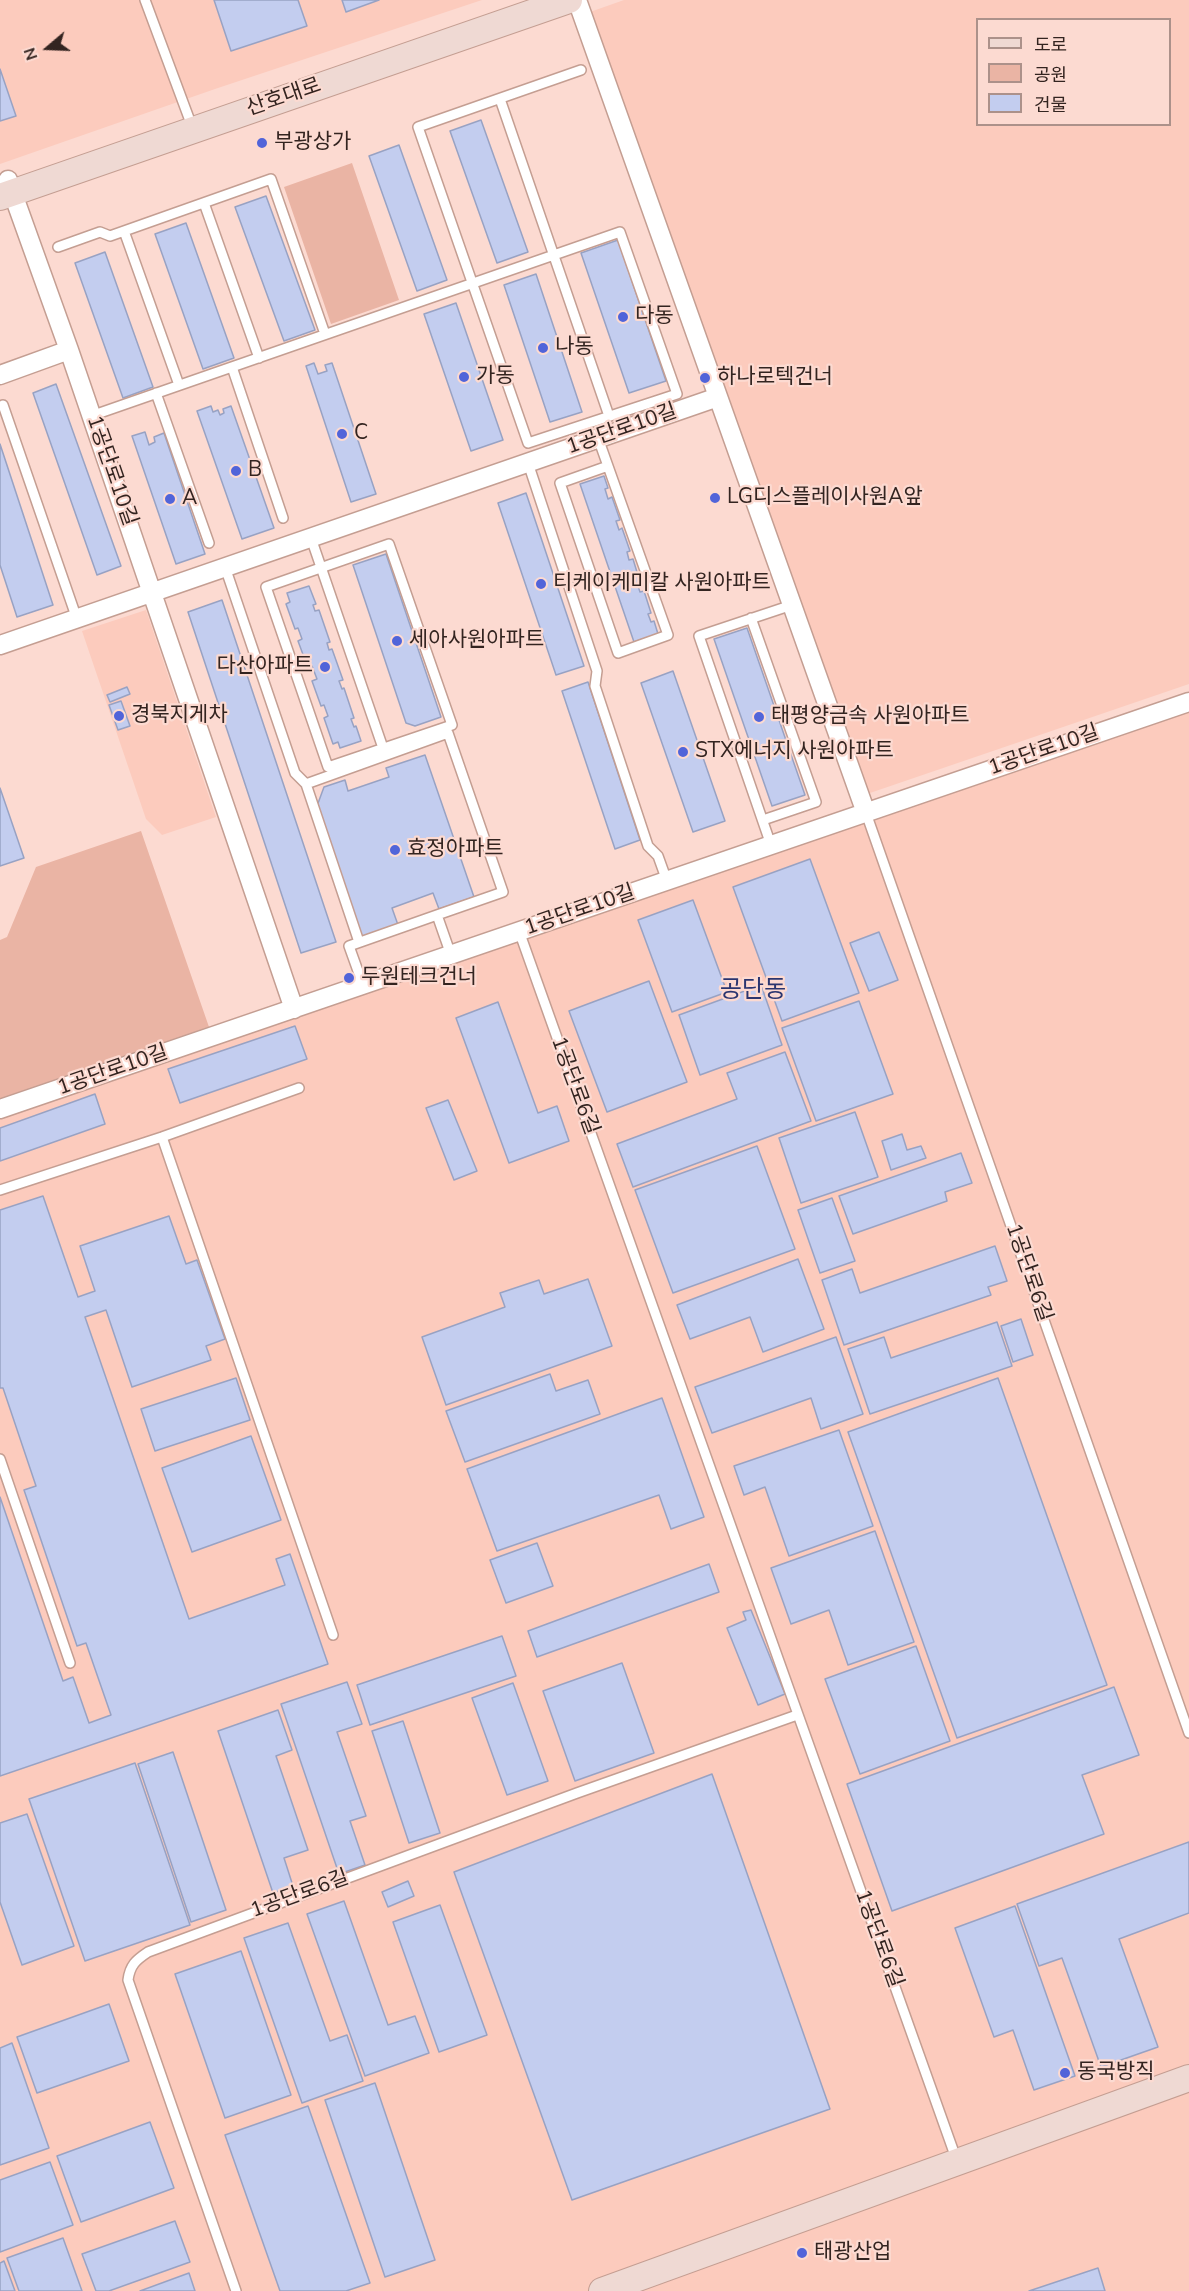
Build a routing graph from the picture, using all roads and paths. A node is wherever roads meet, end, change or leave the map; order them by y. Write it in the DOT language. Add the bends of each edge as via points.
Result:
graph roads {
  1 [pos="146,0"];
  2 [pos="525,0"];
  3 [pos="569,0"];
  4 [pos="577,0"];
  5 [pos="581,70"];
  6 [pos="500,99"];
  7 [pos="190,123"];
  8 [pos="5,188"];
  9 [pos="204,203"];
  10 [pos="124,231"];
  11 [pos="58,247"];
  12 [pos="554,255"];
  13 [pos="473,284"];
  14 [pos="325,334"];
  15 [pos="69,350"];
  16 [pos="259,357"];
  17 [pos="232,367"];
  18 [pos="0,375"];
  19 [pos="179,385"];
  20 [pos="156,393"];
  21 [pos="718,397"];
  22 [pos="3,405"];
  23 [pos="91,416"];
  24 [pos="609,416"];
  25 [pos="598,438"];
  26 [pos="528,463"];
  27 [pos="608,466"];
  28 [pos="284,519"];
  29 [pos="311,538"];
  30 [pos="209,543"];
  31 [pos="225,567"];
  32 [pos="321,568"];
  33 [pos="153,592"];
  34 [pos="792,605"];
  35 [pos="751,618"];
  36 [pos="77,619"];
  37 [pos="0,645"];
  38 [pos="1189,702"];
  39 [pos="382,748"];
  40 [pos="306,784"];
  41 [pos="866,813"];
  42 [pos="763,820"];
  43 [pos="771,845"];
  44 [pos="667,881"];
  45 [pos="437,915"];
  46 [pos="519,931"];
  47 [pos="359,942"];
  48 [pos="451,955"];
  49 [pos="363,985"];
  50 [pos="294,1009"];
  51 [pos="299,1088"];
  52 [pos="0,1109"];
  53 [pos="162,1137"];
  54 [pos="0,1190"];
  55 [pos="0,1459"];
  56 [pos="333,1635"];
  57 [pos="70,1663"];
  58 [pos="797,1715"];
  59 [pos="1189,1733"];
  60 [pos="1189,2078"];
  61 [pos="958,2164"];
  62 [pos="236,2291"];
  63 [pos="602,2291"];
  1 -- 7 [label="lane"];
  2 -- 7 [label="street, 산호대로"];
  3 -- 7 [label="street, 산호대로"];
  4 -- 21 [label="street"];
  5 -- 6 [label="lane"];
  6 -- 12 [label="lane"];
  6 -- 13 [label="lane" via="418,127"];
  7 -- 8 [label="street, 산호대로"];
  8 -- 15 [label="street, 1공단로10길"];
  9 -- 10 [label="lane"];
  9 -- 14 [label="lane" via="271,179"];
  9 -- 16 [label="lane"];
  10 -- 11 [label="lane" via="110,236 100,232"];
  10 -- 19 [label="lane"];
  12 -- 13 [label="lane"];
  12 -- 24 [label="lane"];
  12 -- 24 [label="lane" via="620,232 677,394"];
  13 -- 14 [label="lane"];
  13 -- 24 [label="lane" via="528,442"];
  14 -- 16 [label="lane"];
  15 -- 18 [label="street"];
  15 -- 23 [label="street, 1공단로10길"];
  16 -- 17 [label="lane"];
  17 -- 19 [label="lane"];
  17 -- 28 [label="lane"];
  19 -- 20 [label="lane"];
  20 -- 23 [label="lane"];
  20 -- 30 [label="lane"];
  21 -- 25 [label="street, 1공단로10길"];
  21 -- 34 [label="street"];
  22 -- 36 [label="lane"];
  23 -- 33 [label="street, 1공단로10길"];
  25 -- 26 [label="street, 1공단로10길"];
  25 -- 27 [label="lane"];
  26 -- 29 [label="street, 1공단로10길"];
  26 -- 44 [label="lane" via="597,671 595,686 648,846 658,856"];
  27 -- 27 [label="lane" via="560,483 618,653 668,635"];
  29 -- 31 [label="street, 1공단로10길"];
  29 -- 32 [label="lane"];
  31 -- 33 [label="street, 1공단로10길"];
  31 -- 40 [label="lane" via="295,773"];
  32 -- 39 [label="lane"];
  32 -- 39 [label="lane" via="266,587 328,767"];
  32 -- 39 [label="lane" via="390,544 452,725"];
  33 -- 36 [label="street, 1공단로10길"];
  33 -- 50 [label="street, 1공단로10길"];
  34 -- 35 [label="lane"];
  34 -- 41 [label="street"];
  35 -- 42 [label="lane" via="699,636"];
  35 -- 42 [label="lane" via="816,802"];
  36 -- 37 [label="street, 1공단로10길"];
  38 -- 41 [label="street, 1공단로10길"];
  40 -- 45 [label="lane" via="448,733 503,892"];
  40 -- 47 [label="lane"];
  41 -- 43 [label="street, 1공단로10길"];
  41 -- 59 [label="lane, 1공단로6길"];
  42 -- 43 [label="lane"];
  43 -- 44 [label="street, 1공단로10길"];
  44 -- 46 [label="street, 1공단로10길"];
  45 -- 47 [label="lane"];
  45 -- 48 [label="lane"];
  46 -- 48 [label="street, 1공단로10길"];
  46 -- 58 [label="lane, 1공단로6길"];
  47 -- 49 [label="lane" via="349,946"];
  48 -- 49 [label="street, 1공단로10길"];
  49 -- 50 [label="street, 1공단로10길"];
  50 -- 52 [label="street, 1공단로10길"];
  51 -- 53 [label="lane"];
  53 -- 54 [label="lane"];
  53 -- 56 [label="lane"];
  55 -- 57 [label="lane"];
  58 -- 61 [label="lane, 1공단로6길"];
  58 -- 62 [label="lane, 1공단로6길" via="566,1797 137,1959 129,1969 128,1980"];
  60 -- 61 [label="street"];
  61 -- 63 [label="street"];
}
